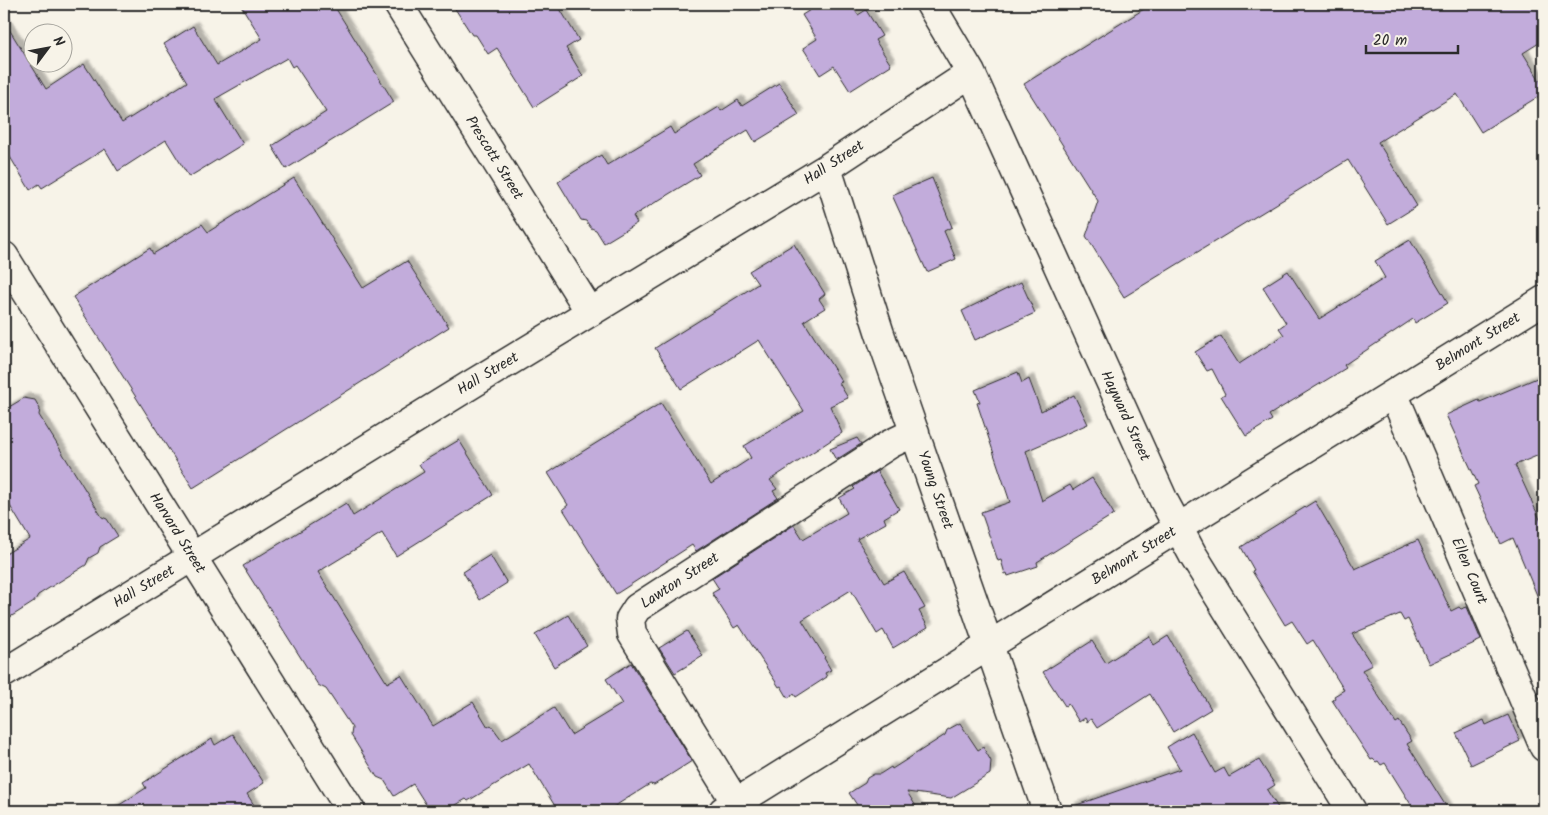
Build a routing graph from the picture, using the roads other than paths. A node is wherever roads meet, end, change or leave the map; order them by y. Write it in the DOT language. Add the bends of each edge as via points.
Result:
graph roads {
  1 [pos="398,4"];
  2 [pos="930,4"];
  3 [pos="971,73"];
  4 [pos="827,168"];
  5 [pos="4,256"];
  6 [pos="1544,300"];
  7 [pos="590,312"];
  8 [pos="1394,395"];
  9 [pos="915,432"];
  10 [pos="1178,529"];
  11 [pos="192,557"];
  12 [pos="989,646"];
  13 [pos="4,673"];
  14 [pos="1544,747"];
  15 [pos="730,807"];
  16 [pos="351,811"];
  17 [pos="1047,811"];
  18 [pos="1352,811"];
  1 -- 7 [label="street, Prescott Street"];
  2 -- 3 [label="street, Hayward Street"];
  3 -- 4 [label="street, Hall Street"];
  3 -- 10 [label="street, Hayward Street"];
  4 -- 7 [label="street, Hall Street"];
  4 -- 9 [label="street, Young Street"];
  5 -- 11 [label="street, Harvard Street"];
  6 -- 8 [label="street, Belmont Street"];
  7 -- 11 [label="street, Hall Street"];
  8 -- 10 [label="street, Belmont Street"];
  8 -- 14 [label="street, Ellen Court"];
  9 -- 12 [label="street, Young Street"];
  9 -- 15 [label="street, Lawton Street" via="890,444 637,608 630,619 632,634"];
  10 -- 12 [label="street, Belmont Street"];
  10 -- 18 [label="street, Hayward Street"];
  11 -- 13 [label="street, Hall Street"];
  11 -- 16 [label="street, Harvard Street"];
  12 -- 15 [label="street, Belmont Street"];
  12 -- 17 [label="street, Young Street"];
}
